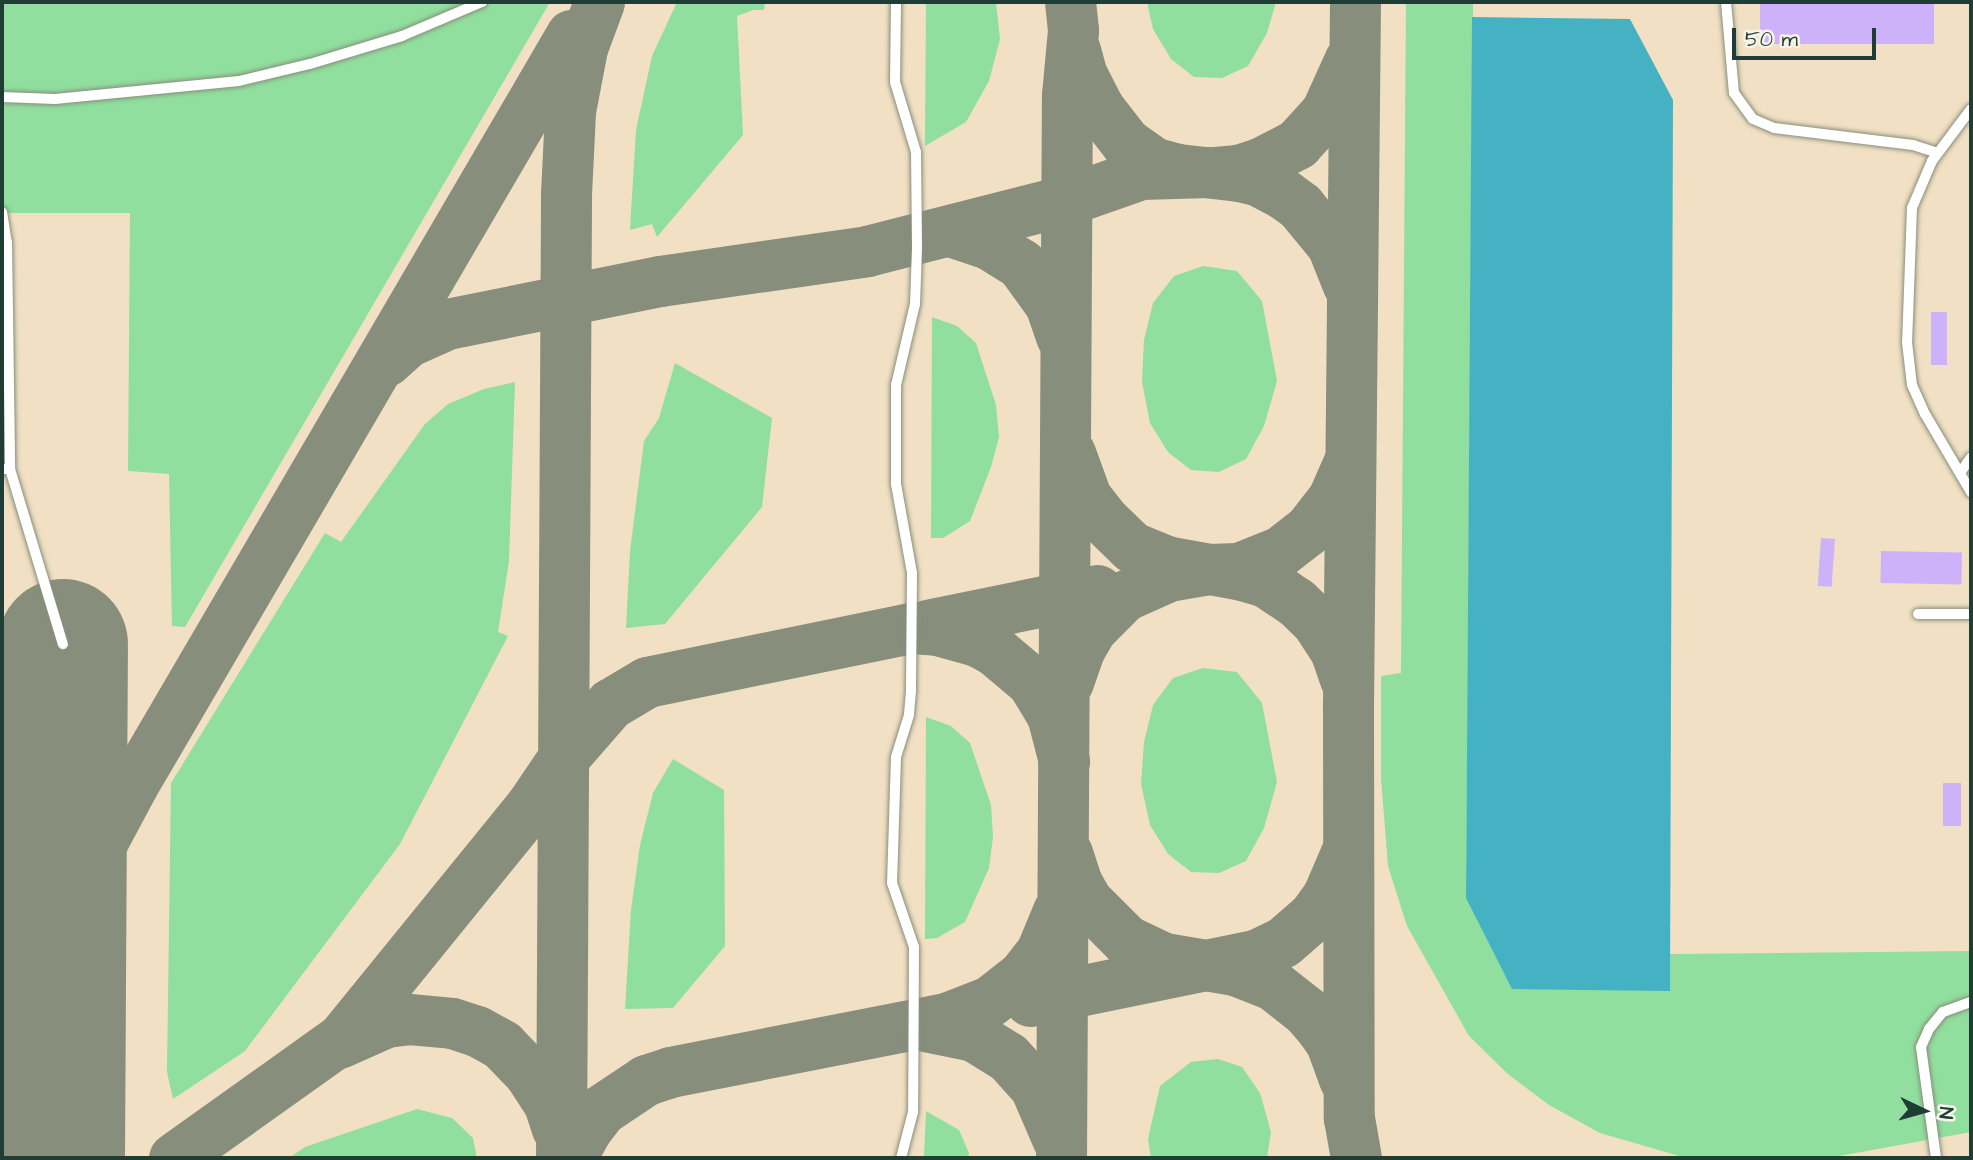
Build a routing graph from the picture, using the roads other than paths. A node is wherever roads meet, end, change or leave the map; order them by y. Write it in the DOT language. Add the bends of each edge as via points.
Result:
graph roads {
  1 [pos="482,2"];
  2 [pos="896,2"];
  3 [pos="1726,2"];
  4 [pos="2,97"];
  5 [pos="1971,109"];
  6 [pos="1938,153"];
  7 [pos="2,212"];
  8 [pos="1971,457"];
  9 [pos="6,469"];
  10 [pos="1960,473"];
  11 [pos="1971,492"];
  12 [pos="1918,614"];
  13 [pos="1971,614"];
  14 [pos="63,644"];
  15 [pos="1971,1002"];
  16 [pos="901,1158"];
  17 [pos="1936,1158"];
  1 -- 4 [label="lane" via="402,36 240,80 55,99"];
  2 -- 16 [label="lane" via="895,82 916,152 917,248 915,304 896,385 897,484 912,573 911,691 896,757 892,883 914,947 913,1112"];
  3 -- 6 [label="lane" via="1734,93 1753,119 1774,128 1913,145"];
  5 -- 6 [label="lane"];
  6 -- 10 [label="lane" via="1921,181 1909,226 1909,369 1925,414"];
  7 -- 9 [label="lane" via="7,242"];
  8 -- 10 [label="lane"];
  9 -- 14 [label="lane"];
  10 -- 11 [label="lane"];
  12 -- 13 [label="lane"];
  15 -- 17 [label="lane" via="1942,1012 1921,1047"];
}
